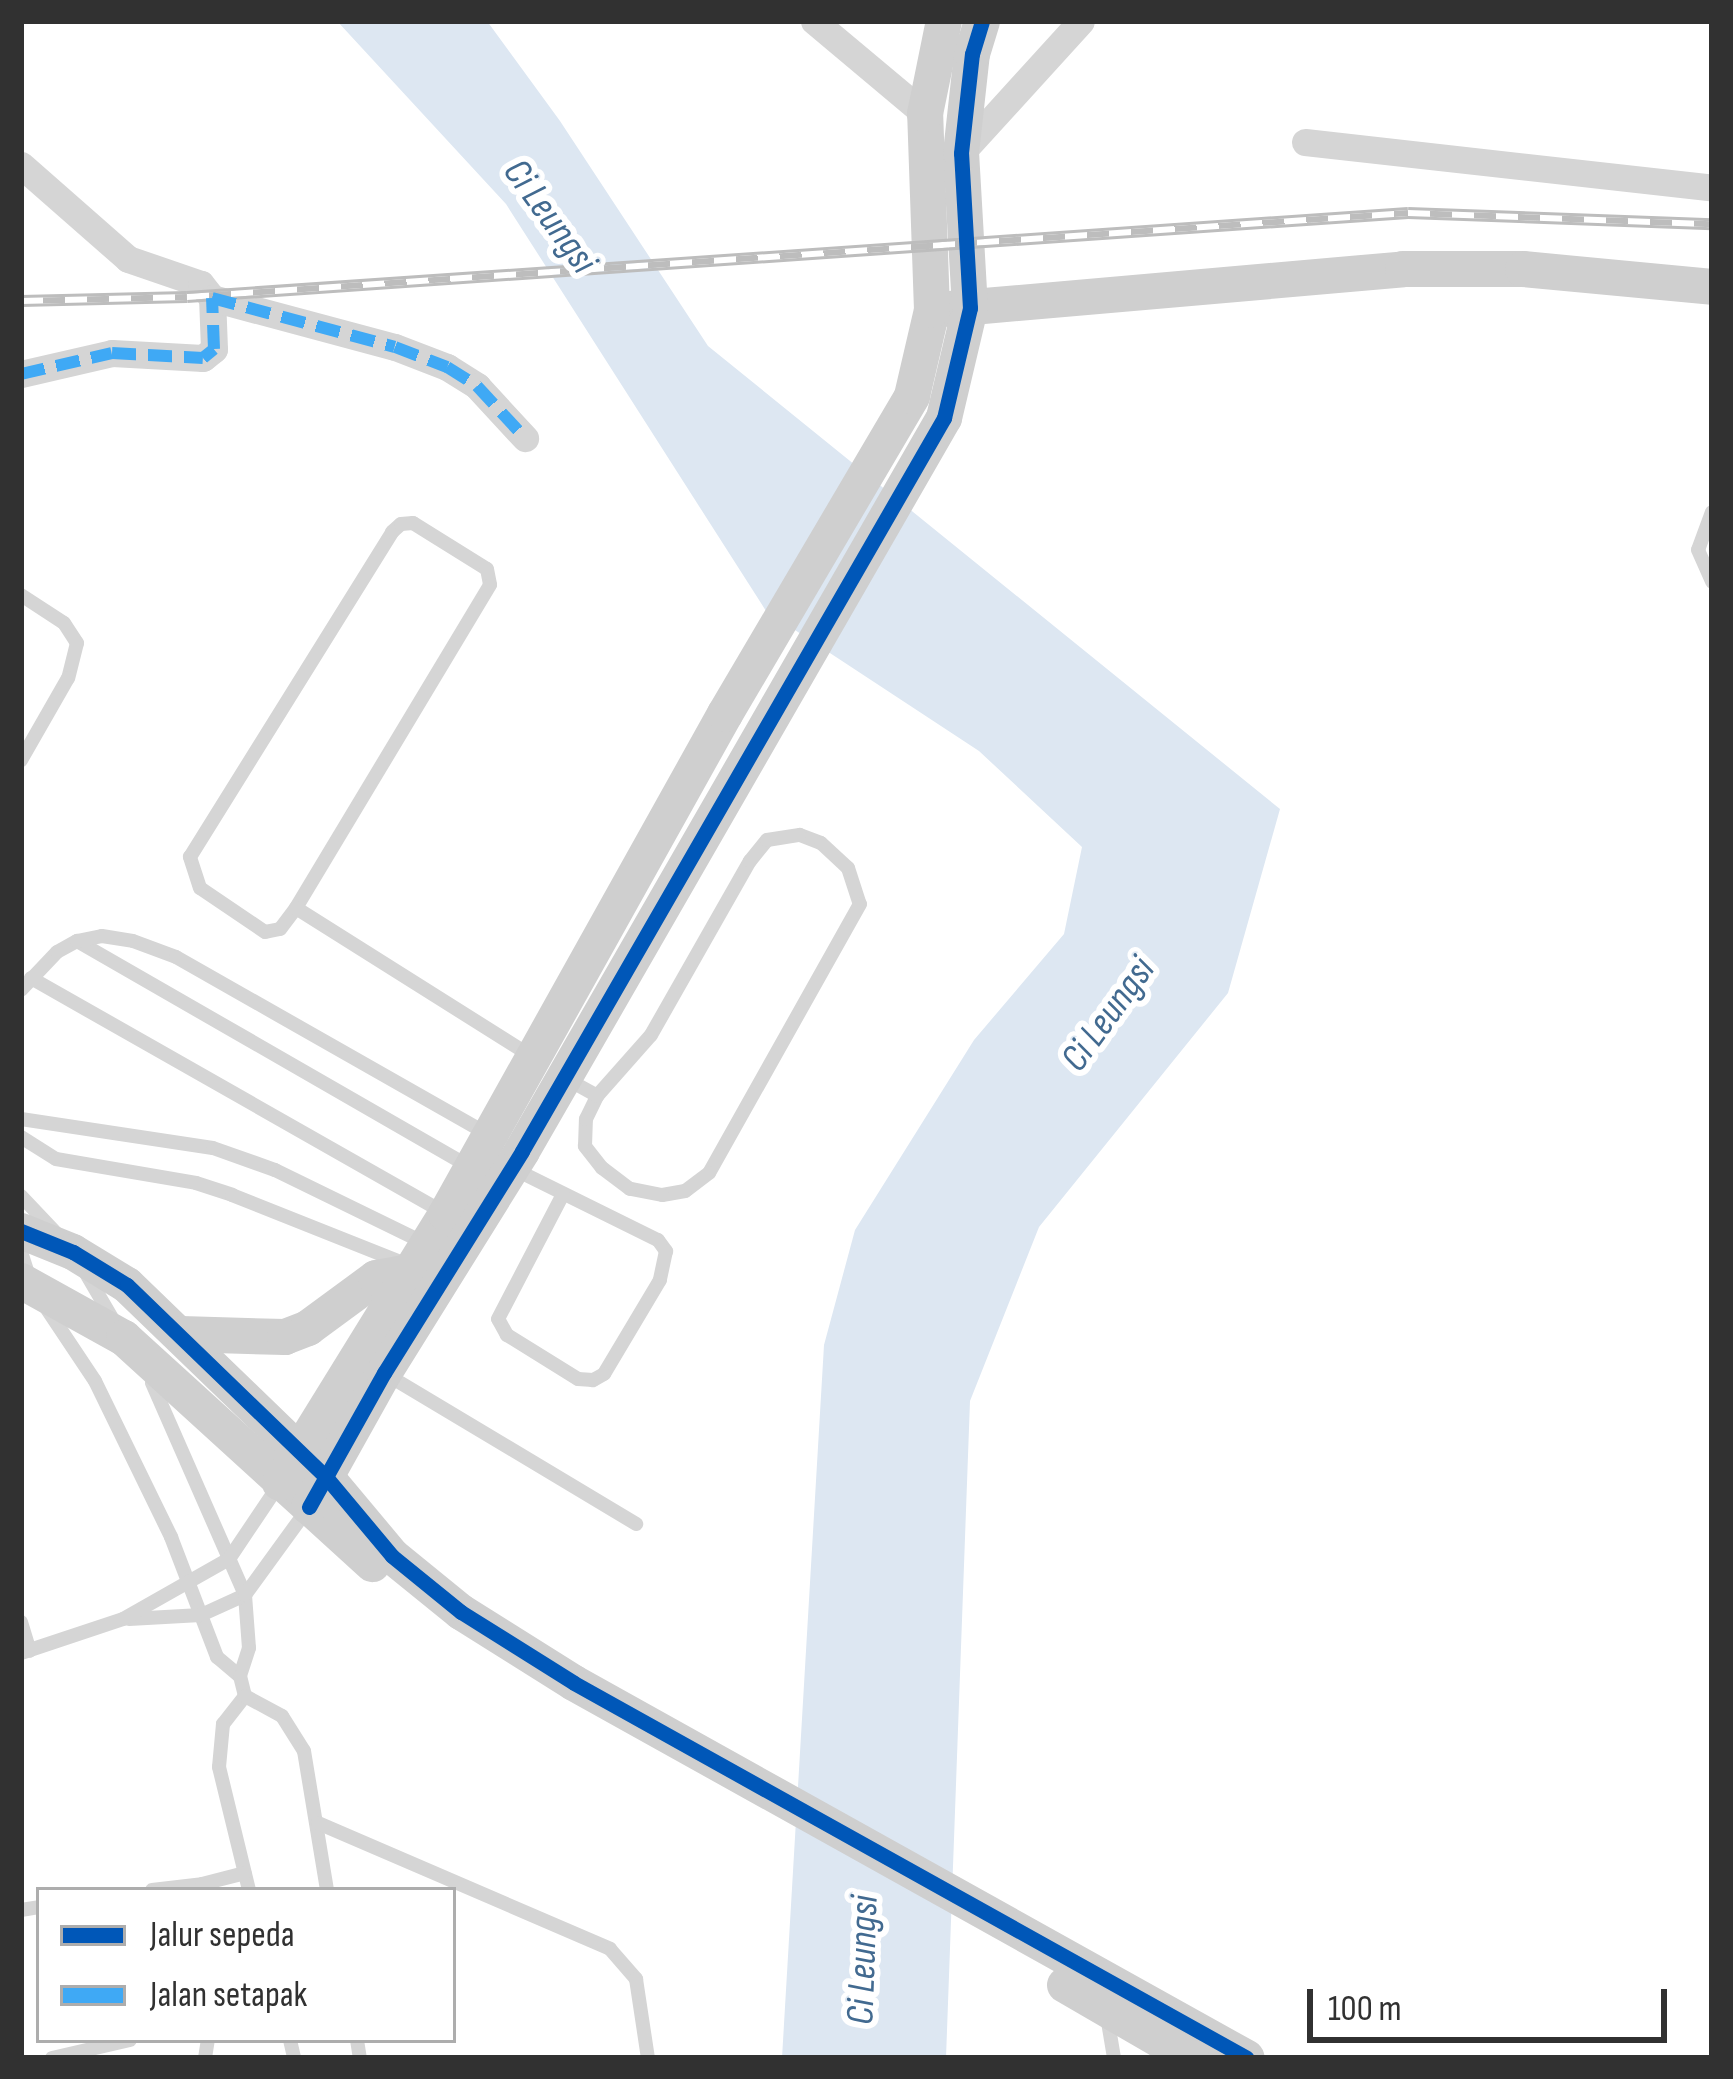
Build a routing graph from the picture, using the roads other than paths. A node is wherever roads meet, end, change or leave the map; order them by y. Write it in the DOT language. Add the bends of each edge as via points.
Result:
graph roads {
  1 [pos="814,21"];
  2 [pos="944,21"];
  3 [pos="982,21"];
  4 [pos="1081,21"];
  5 [pos="925,114"];
  6 [pos="1305,142"];
  7 [pos="961,153"];
  8 [pos="21,165"];
  9 [pos="1712,188"];
  10 [pos="1712,287"];
  11 [pos="212,298"];
  12 [pos="970,308"];
  13 [pos="932,310"];
  14 [pos="21,374"];
  15 [pos="525,438"];
  16 [pos="1712,512"];
  17 [pos="1712,582"];
  18 [pos="21,595"];
  19 [pos="21,760"];
  20 [pos="296,908"];
  21 [pos="77,941"];
  22 [pos="26,984"];
  23 [pos="534,1057"];
  24 [pos="564,1078"];
  25 [pos="597,1096"];
  26 [pos="21,1119"];
  27 [pos="21,1137"];
  28 [pos="508,1152"];
  29 [pos="472,1168"];
  30 [pos="563,1194"];
  31 [pos="21,1196"];
  32 [pos="21,1231"];
  33 [pos="424,1249"];
  34 [pos="73,1252"];
  35 [pos="24,1273"];
  36 [pos="181,1334"];
  37 [pos="124,1338"];
  38 [pos="384,1373"];
  39 [pos="290,1467"];
  40 [pos="318,1492"];
  41 [pos="636,1524"];
  42 [pos="229,1559"];
  43 [pos="186,1579"];
  44 [pos="245,1595"];
  45 [pos="201,1615"];
  46 [pos="124,1619"];
  47 [pos="21,1622"];
  48 [pos="26,1652"];
  49 [pos="240,1676"];
  50 [pos="245,1696"];
  51 [pos="318,1822"];
  52 [pos="245,1873"];
  53 [pos="202,1887"];
  54 [pos="248,1887"];
  55 [pos="327,1887"];
  56 [pos="990,1927"];
  57 [pos="1106,2012"];
  58 [pos="117,2043"];
  59 [pos="52,2058"];
  60 [pos="647,2058"];
  61 [pos="1114,2058"];
  62 [pos="1191,2058"];
  63 [pos="1247,2058"];
  1 -- 5 [label="street"];
  2 -- 5 [label="street"];
  3 -- 7 [label="street"];
  4 -- 7 [label="street"];
  5 -- 13 [label="street"];
  6 -- 9 [label="street"];
  7 -- 12 [label="street"];
  8 -- 11 [label="street" via="128,259 201,284"];
  10 -- 12 [label="street" via="1445,268"];
  11 -- 14 [label="street" via="214,349 203,358 112,352"];
  11 -- 15 [label="street" via="447,367 478,386"];
  12 -- 13 [label="street"];
  12 -- 24 [label="street" via="944,418"];
  13 -- 23 [label="street" via="912,396"];
  16 -- 17 [label="lane" via="1698,550"];
  18 -- 19 [label="lane" via="64,623 77,643 68,678"];
  20 -- 20 [label="lane" via="280,929 265,932 200,888 190,857 392,532 413,523 487,569 490,585"];
  20 -- 23 [label="lane"];
  21 -- 22 [label="lane"];
  21 -- 28 [label="lane" via="102,937 176,957"];
  21 -- 29 [label="lane"];
  22 -- 33 [label="lane"];
  23 -- 24 [label="lane"];
  23 -- 28 [label="street"];
  24 -- 25 [label="lane"];
  24 -- 28 [label="street"];
  25 -- 25 [label="lane" via="585,1146 630,1189 685,1191 709,1173 860,904 848,868 821,843 767,840 652,1035"];
  26 -- 33 [label="lane" via="228,1152"];
  27 -- 33 [label="lane" via="56,1159 214,1189"];
  28 -- 29 [label="street"];
  28 -- 30 [label="lane"];
  28 -- 38 [label="street"];
  29 -- 33 [label="street"];
  30 -- 30 [label="lane" via="658,1240 668,1260 604,1374 593,1380 578,1379 507,1335 498,1318"];
  31 -- 34 [label="lane"];
  32 -- 34 [label="street"];
  33 -- 36 [label="street" via="285,1337"];
  33 -- 39 [label="street"];
  34 -- 36 [label="street" via="127,1285"];
  34 -- 37 [label="lane"];
  35 -- 37 [label="street"];
  35 -- 43 [label="lane" via="95,1381"];
  36 -- 39 [label="street"];
  37 -- 39 [label="street"];
  37 -- 42 [label="lane" via="166,1405"];
  38 -- 40 [label="street"];
  38 -- 41 [label="lane"];
  39 -- 40 [label="street"];
  39 -- 42 [label="lane"];
  40 -- 44 [label="lane"];
  40 -- 56 [label="street" via="408,1596 491,1652 751,1788"];
  42 -- 43 [label="lane"];
  42 -- 44 [label="lane"];
  43 -- 45 [label="lane"];
  43 -- 46 [label="lane"];
  44 -- 45 [label="lane"];
  44 -- 49 [label="lane" via="249,1648"];
  45 -- 46 [label="lane"];
  45 -- 49 [label="lane" via="217,1657"];
  46 -- 48 [label="lane"];
  47 -- 48 [label="lane"];
  49 -- 50 [label="lane"];
  50 -- 51 [label="lane" via="282,1716 299,1739"];
  50 -- 52 [label="lane" via="223,1724 219,1767"];
  51 -- 55 [label="lane"];
  51 -- 60 [label="lane" via="610,1949 637,1979"];
  52 -- 53 [label="lane"];
  52 -- 54 [label="lane"];
  56 -- 57 [label="street"];
  56 -- 63 [label="street"];
  57 -- 61 [label="lane"];
  57 -- 62 [label="street"];
  58 -- 59 [label="lane"];
}
